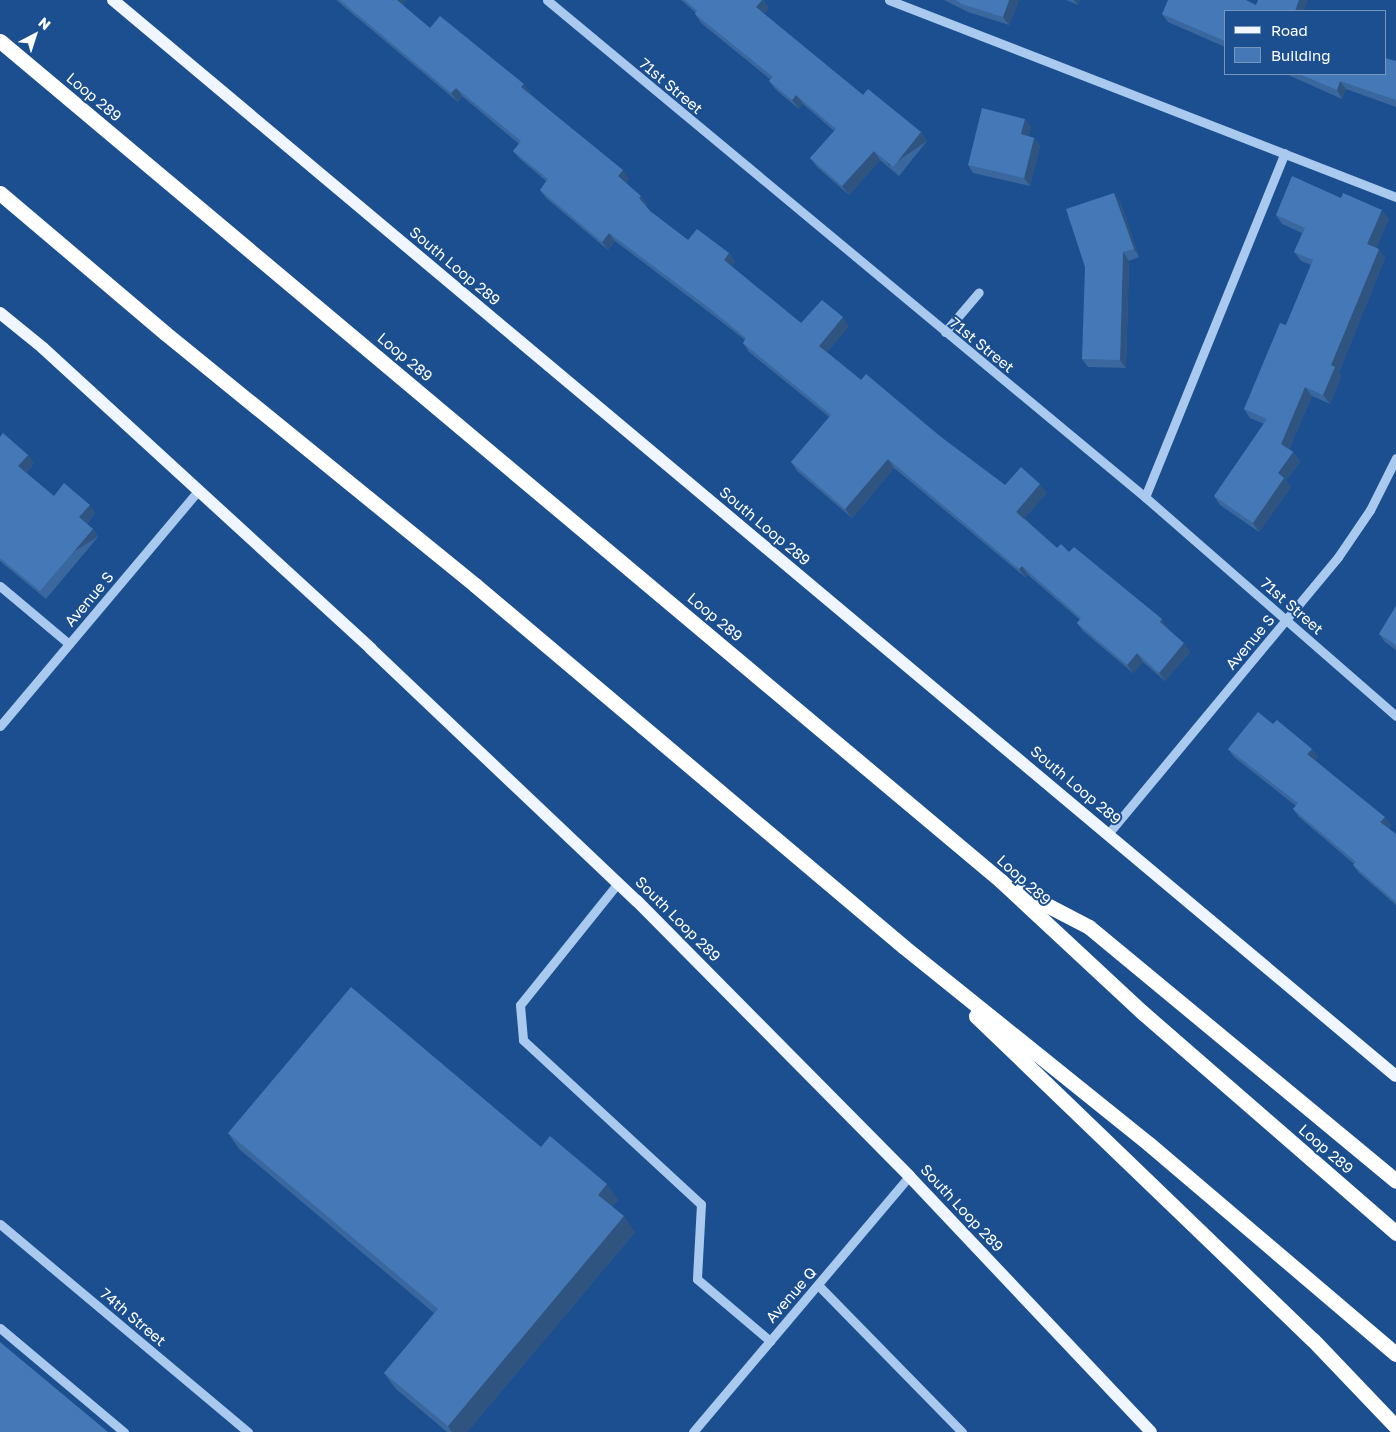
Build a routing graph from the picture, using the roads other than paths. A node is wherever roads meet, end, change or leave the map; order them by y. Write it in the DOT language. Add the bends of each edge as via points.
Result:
graph roads {
  1 [pos="113,0"];
  2 [pos="547,0"];
  3 [pos="889,0"];
  4 [pos="0,41"];
  5 [pos="1285,153"];
  6 [pos="0,193"];
  7 [pos="1396,197"];
  8 [pos="979,292"];
  9 [pos="0,314"];
  10 [pos="945,332"];
  11 [pos="1396,458"];
  12 [pos="198,490"];
  13 [pos="1146,497"];
  14 [pos="0,586"];
  15 [pos="1287,620"];
  16 [pos="69,644"];
  17 [pos="1396,716"];
  18 [pos="0,726"];
  19 [pos="1108,834"];
  20 [pos="1001,881"];
  21 [pos="618,883"];
  22 [pos="904,947"];
  23 [pos="1396,1076"];
  24 [pos="909,1176"];
  25 [pos="1396,1181"];
  26 [pos="0,1224"];
  27 [pos="1396,1233"];
  28 [pos="818,1285"];
  29 [pos="0,1328"];
  30 [pos="770,1341"];
  31 [pos="1396,1354"];
  32 [pos="1396,1428"];
  33 [pos="124,1432"];
  34 [pos="248,1432"];
  35 [pos="693,1432"];
  36 [pos="962,1432"];
  37 [pos="1151,1432"];
  1 -- 19 [label="main road, South Loop 289"];
  2 -- 10 [label="street, 71st Street"];
  3 -- 5 [label="street"];
  4 -- 20 [label="highway, Loop 289"];
  5 -- 7 [label="street"];
  5 -- 13 [label="street"];
  6 -- 22 [label="highway" via="165,333 475,585"];
  8 -- 10 [label="street"];
  9 -- 12 [label="main road, South Loop 289"];
  10 -- 13 [label="street, 71st Street"];
  11 -- 15 [label="street, Avenue S" via="1370,510 1338,557"];
  12 -- 16 [label="street, Avenue S"];
  12 -- 21 [label="main road, South Loop 289"];
  13 -- 15 [label="street, 71st Street"];
  14 -- 16 [label="street"];
  15 -- 17 [label="street, 71st Street"];
  15 -- 19 [label="street, Avenue S"];
  16 -- 18 [label="street, Avenue S"];
  19 -- 23 [label="main road, South Loop 289"];
  20 -- 25 [label="highway" via="1089,927"];
  20 -- 27 [label="highway, Loop 289" via="1142,1012"];
  21 -- 24 [label="main road, South Loop 289"];
  21 -- 30 [label="street" via="520,1005 524,1040 701,1204 697,1279"];
  22 -- 31 [label="highway" via="1149,1144"];
  22 -- 32 [label="highway" via="1312,1340"];
  24 -- 28 [label="street, Avenue Q"];
  24 -- 37 [label="main road, South Loop 289"];
  26 -- 34 [label="street, 74th Street"];
  28 -- 30 [label="street, Avenue Q"];
  28 -- 36 [label="street"];
  29 -- 33 [label="street"];
  30 -- 35 [label="street, Avenue Q"];
}
